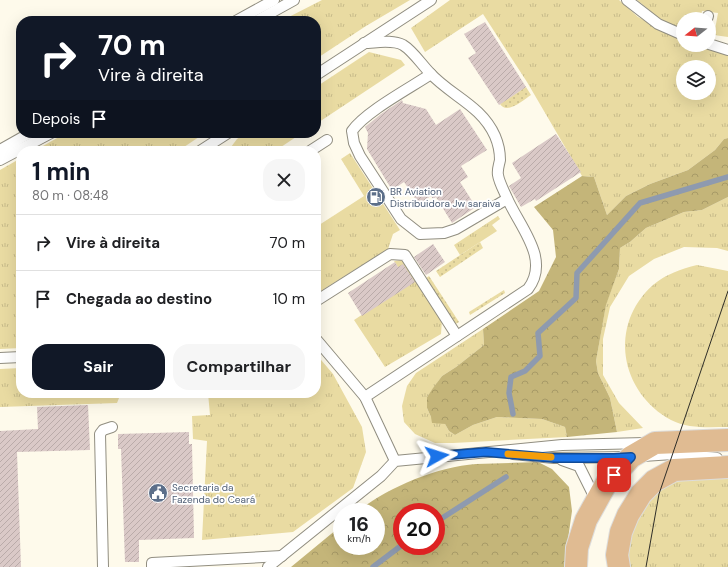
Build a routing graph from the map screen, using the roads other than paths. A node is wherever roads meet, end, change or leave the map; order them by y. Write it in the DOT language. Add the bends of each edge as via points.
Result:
graph roads {
  1 [pos="274,0"];
  2 [pos="294,0"];
  3 [pos="431,0"];
  4 [pos="627,0"];
  5 [pos="245,16"];
  6 [pos="265,16"];
  7 [pos="676,33"];
  8 [pos="364,43"];
  9 [pos="716,46"];
  10 [pos="728,50"];
  11 [pos="321,72"];
  12 [pos="431,74"];
  13 [pos="21,138"];
  14 [pos="42,138"];
  15 [pos="220,138"];
  16 [pos="326,140"];
  17 [pos="26,146"];
  18 [pos="208,146"];
  19 [pos="317,146"];
  20 [pos="0,150"];
  21 [pos="16,152"];
  22 [pos="0,160"];
  23 [pos="507,199"];
  24 [pos="321,298"];
  25 [pos="457,336"];
  26 [pos="321,345"];
  27 [pos="16,357"];
  28 [pos="0,358"];
  29 [pos="365,397"];
  30 [pos="112,426"];
  31 [pos="719,440"];
  32 [pos="655,443"];
  33 [pos="486,452"];
  34 [pos="631,457"];
  35 [pos="554,458"];
  36 [pos="728,459"];
  37 [pos="395,461"];
  38 [pos="728,467"];
  39 [pos="597,501"];
  40 [pos="282,556"];
  41 [pos="247,558"];
  42 [pos="103,567"];
  43 [pos="152,567"];
  44 [pos="232,567"];
  45 [pos="268,567"];
  46 [pos="576,567"];
  47 [pos="619,567"];
  1 -- 5 [label="lane"];
  2 -- 6 [label="lane"];
  3 -- 8 [label="lane"];
  4 -- 7 [label="lane" via="658,24"];
  8 -- 11 [label="lane"];
  8 -- 12 [label="lane" via="392,42 403,45"];
  9 -- 10 [label="lane"];
  12 -- 23 [label="lane" via="479,112 495,136 500,160 498,176"];
  12 -- 23 [label="lane" via="356,125 352,131 360,156 401,219 420,234 444,233 456,229"];
  13 -- 20 [label="lane"];
  14 -- 17 [label="lane"];
  15 -- 18 [label="lane"];
  16 -- 19 [label="lane"];
  21 -- 22 [label="lane"];
  23 -- 25 [label="lane" via="534,249 537,268 533,282 528,289"];
  24 -- 25 [label="lane" via="390,254 405,256"];
  25 -- 29 [label="lane"];
  26 -- 29 [label="lane"];
  27 -- 28 [label="lane"];
  29 -- 37 [label="lane"];
  30 -- 42 [label="lane" via="100,434"];
  31 -- 32 [label="main road"];
  32 -- 33 [label="lane" via="562,445"];
  32 -- 34 [label="main road"];
  33 -- 35 [label="lane"];
  33 -- 37 [label="lane"];
  34 -- 35 [label="lane"];
  34 -- 36 [label="lane" via="674,454"];
  34 -- 39 [label="main road" via="606,484"];
  35 -- 39 [label="lane" via="580,466"];
  37 -- 40 [label="lane" via="381,476"];
  38 -- 47 [label="main road" via="674,470 654,481 641,494 628,514 621,532 617,555"];
  39 -- 46 [label="main road" via="586,520 577,548"];
  40 -- 41 [label="lane"];
  40 -- 45 [label="lane"];
  41 -- 43 [label="lane" via="152,563"];
  41 -- 44 [label="lane"];
}
